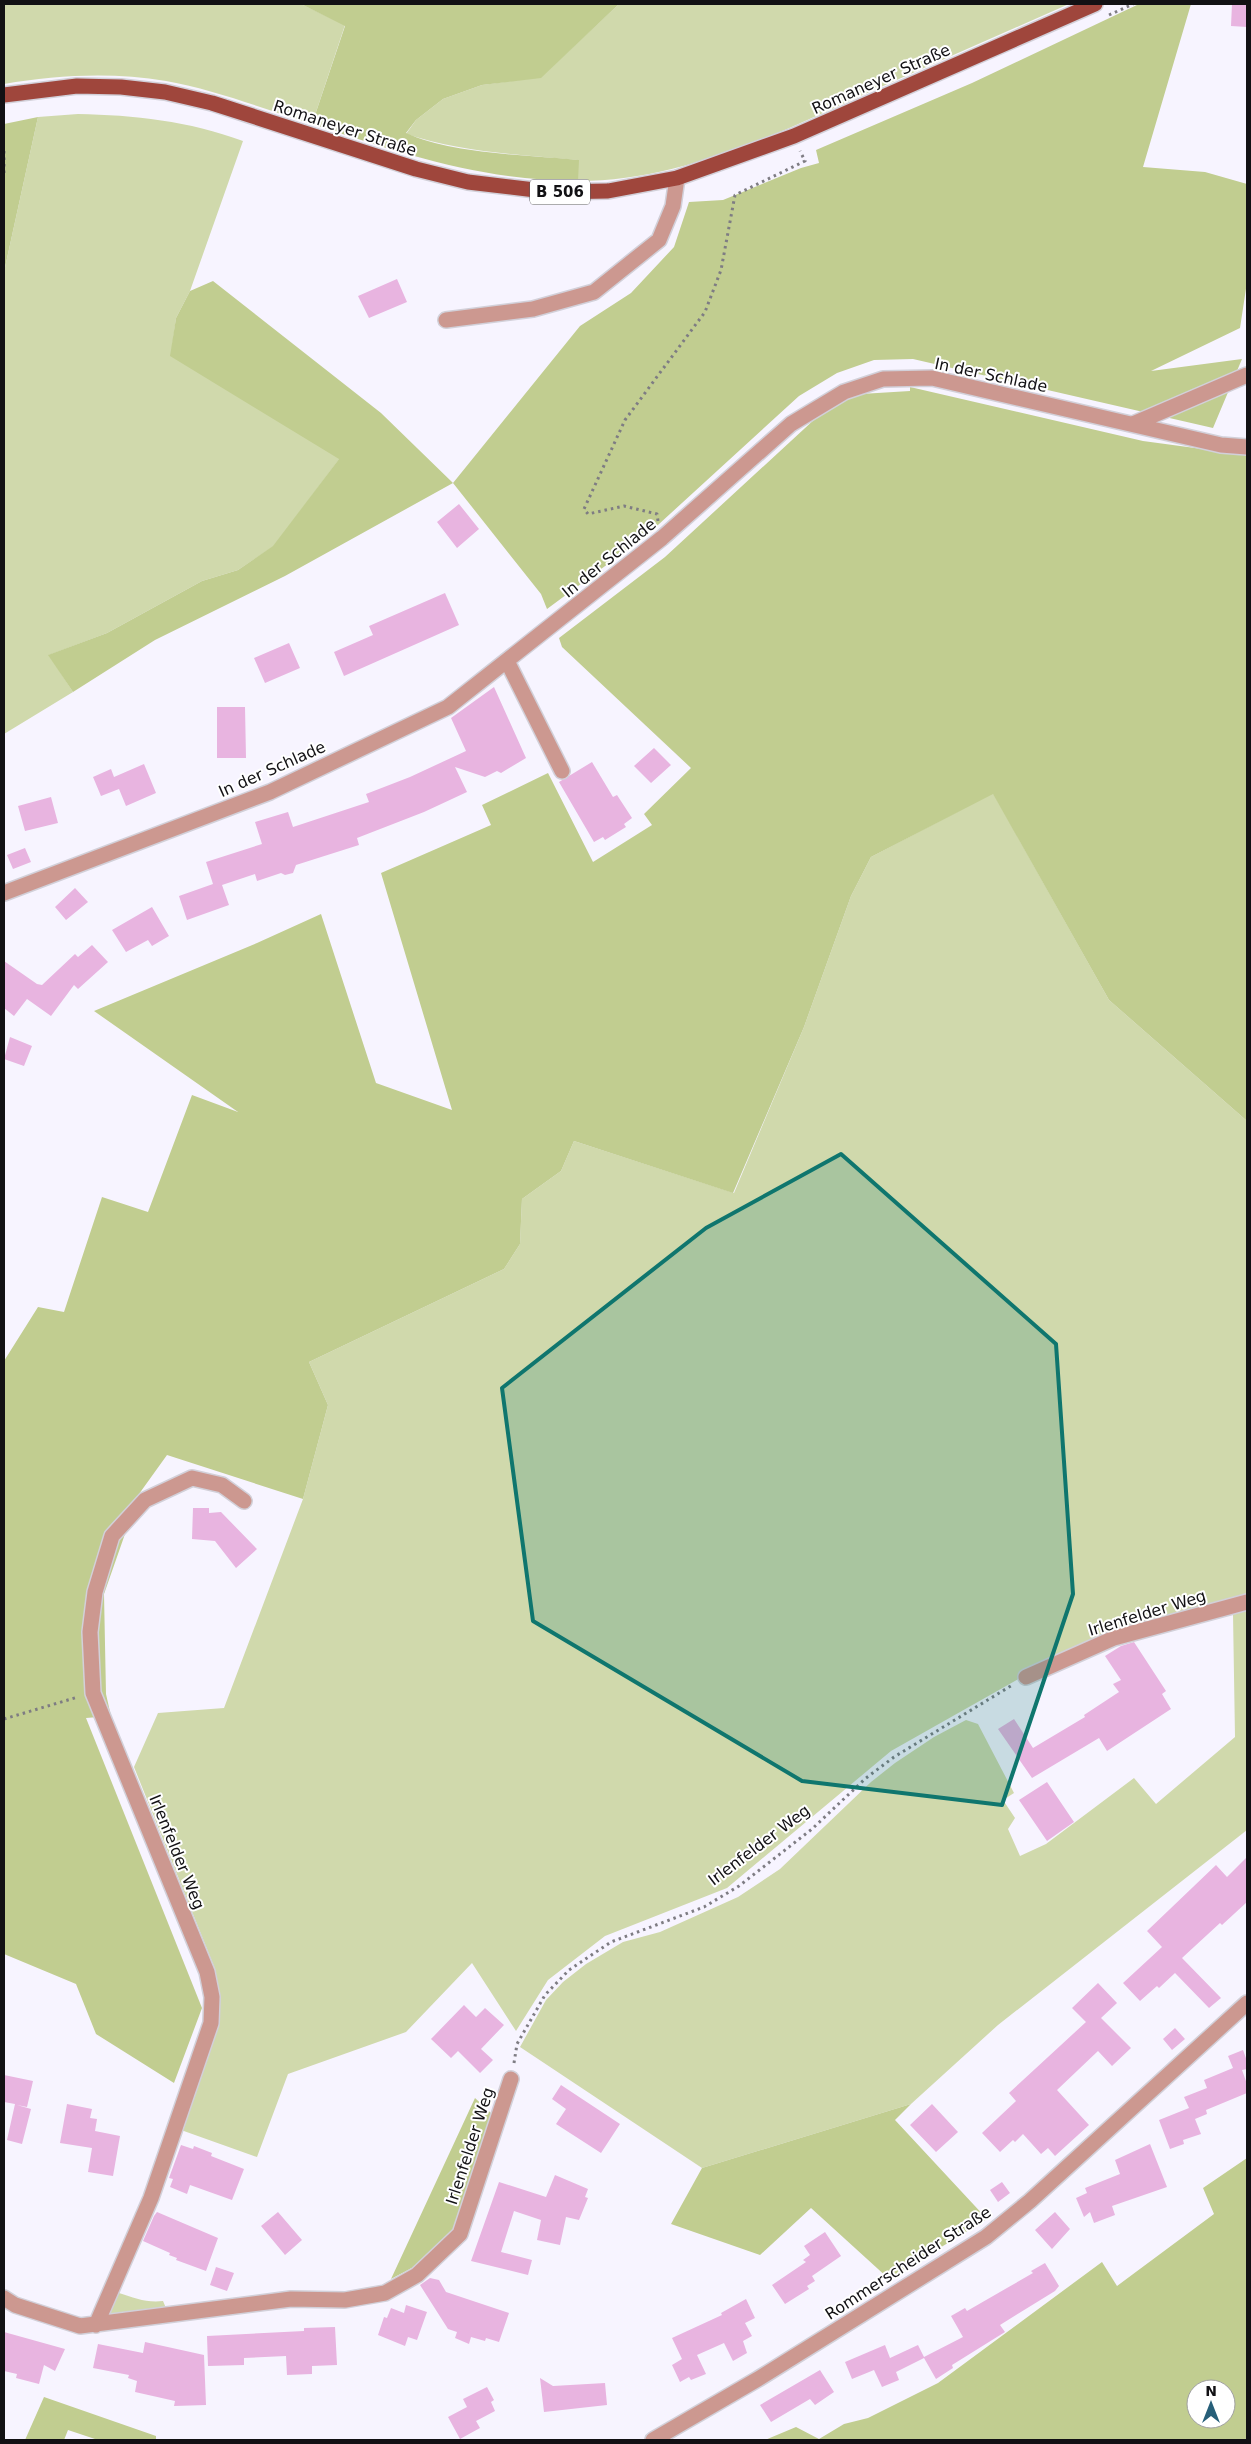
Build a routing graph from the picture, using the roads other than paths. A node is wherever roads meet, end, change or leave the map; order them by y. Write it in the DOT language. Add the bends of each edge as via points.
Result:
graph roads {
  1 [pos="1095,4"];
  2 [pos="4,95"];
  3 [pos="677,178"];
  4 [pos="446,320"];
  5 [pos="1247,374"];
  6 [pos="1133,424"];
  7 [pos="1247,447"];
  8 [pos="507,661"];
  9 [pos="562,771"];
  10 [pos="4,893"];
  11 [pos="244,1501"];
  12 [pos="1247,1602"];
  13 [pos="1026,1677"];
  14 [pos="1247,2003"];
  15 [pos="511,2079"];
  16 [pos="4,2298"];
  17 [pos="96,2325"];
  18 [pos="680,2434"];
  19 [pos="654,2440"];
  1 -- 3 [label="main road, Romaneyer Straße / B 506" via="794,136"];
  2 -- 3 [label="main road, Romaneyer Straße / B 506" via="78,86 165,92 212,103 416,169 510,188 589,192"];
  3 -- 4 [label="street" via="672,206 659,240 594,292 533,309"];
  5 -- 6 [label="street"];
  6 -- 7 [label="street, In der Schlade" via="1221,445"];
  6 -- 8 [label="street, In der Schlade" via="932,378 883,379 844,392 791,424 662,538"];
  8 -- 9 [label="street"];
  8 -- 10 [label="street, In der Schlade" via="448,707 270,792"];
  11 -- 17 [label="street, Irlenfelder Weg" via="222,1485 192,1478 146,1500 112,1536 95,1592 90,1632 93,1693 207,1972 212,1997 211,2023 151,2198"];
  12 -- 13 [label="street, Irlenfelder Weg" via="1114,1638"];
  14 -- 18 [label="street, Rommerscheider Straße" via="1030,2201 986,2237"];
  15 -- 17 [label="street, Irlenfelder Weg" via="460,2234 417,2276 385,2293 345,2300 291,2300"];
  16 -- 17 [label="street, Irlenfelder Weg" via="15,2305 80,2326"];
  18 -- 19 [label="street, Rommerscheider Straße"];
}
